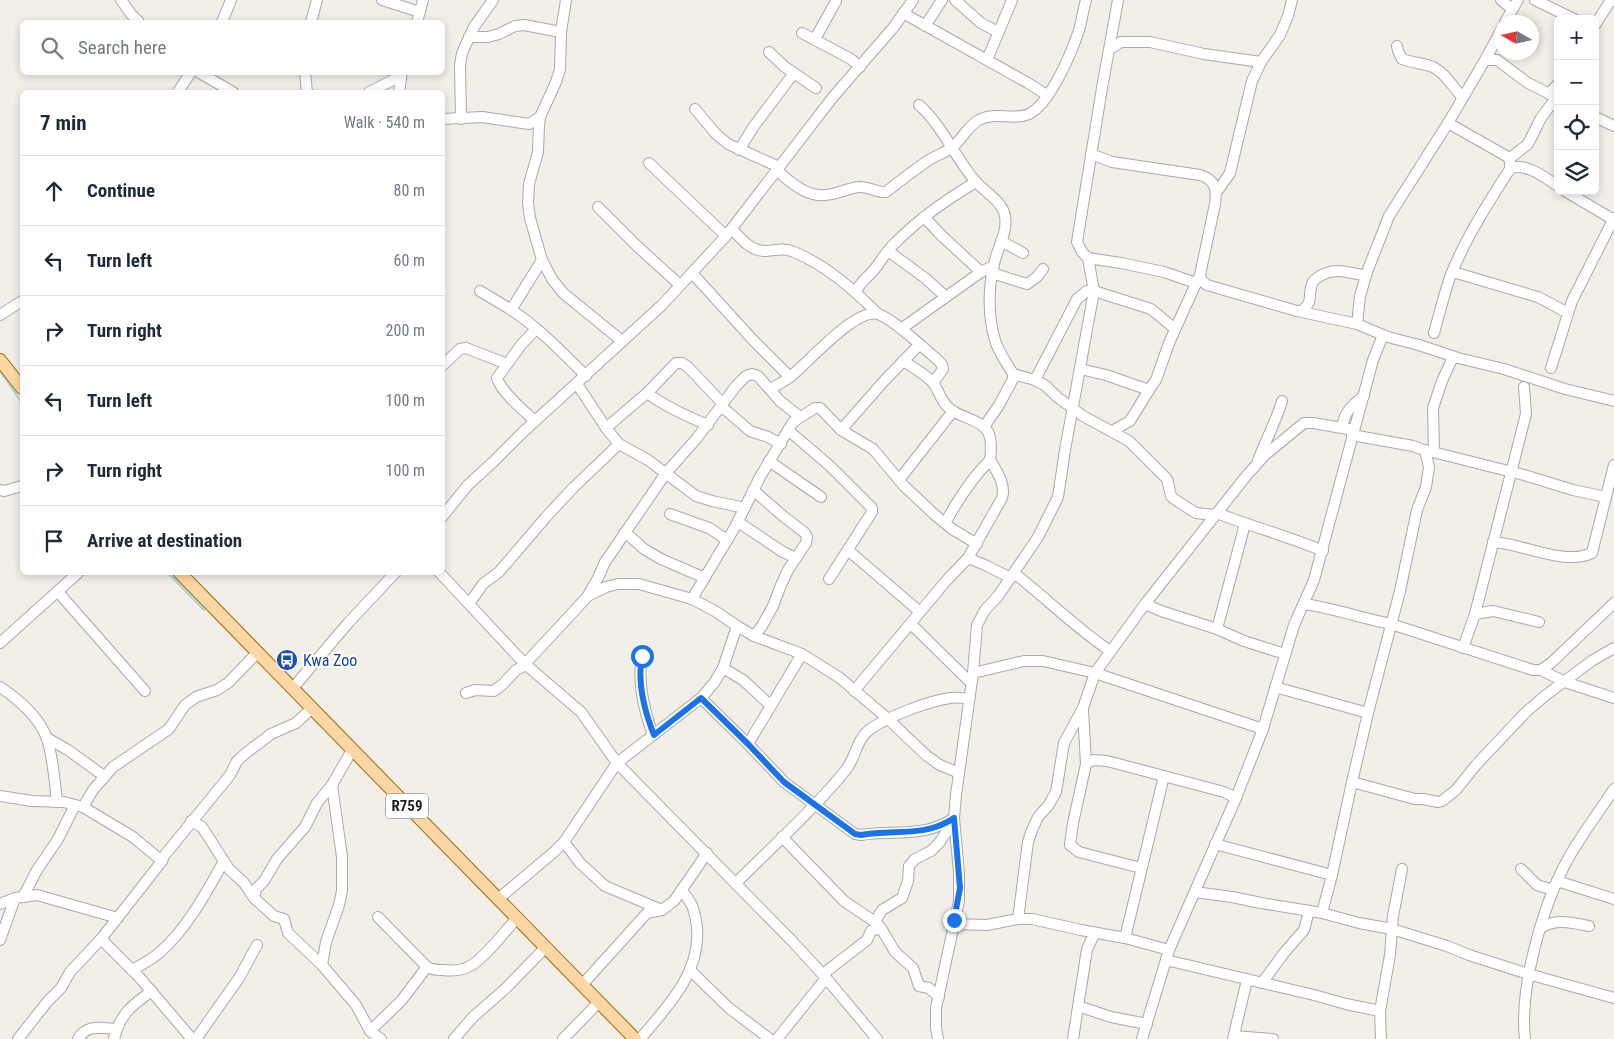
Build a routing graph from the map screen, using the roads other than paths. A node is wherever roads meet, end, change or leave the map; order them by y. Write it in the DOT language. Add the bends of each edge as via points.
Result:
graph roads {
  1 [pos="112,0"];
  2 [pos="232,0"];
  3 [pos="317,0"];
  4 [pos="382,0"];
  5 [pos="423,0"];
  6 [pos="493,0"];
  7 [pos="913,0"];
  8 [pos="942,0"];
  9 [pos="955,0"];
  10 [pos="1012,0"];
  11 [pos="1086,0"];
  12 [pos="1118,0"];
  13 [pos="1292,0"];
  14 [pos="1501,0"];
  15 [pos="1518,0"];
  16 [pos="1534,0"];
  17 [pos="1611,0"];
  18 [pos="565,1"];
  19 [pos="836,1"];
  20 [pos="122,2"];
  21 [pos="1512,9"];
  22 [pos="420,12"];
  23 [pos="903,13"];
  24 [pos="1509,15"];
  25 [pos="1566,15"];
  26 [pos="1599,19"];
  27 [pos="137,20"];
  28 [pos="223,20"];
  29 [pos="312,20"];
  30 [pos="417,20"];
  31 [pos="924,26"];
  32 [pos="561,32"];
  33 [pos="998,32"];
  34 [pos="802,33"];
  35 [pos="469,37"];
  36 [pos="815,39"];
  37 [pos="1494,44"];
  38 [pos="1397,46"];
  39 [pos="1110,49"];
  40 [pos="769,52"];
  41 [pos="987,60"];
  42 [pos="1486,60"];
  43 [pos="1261,62"];
  44 [pos="860,67"];
  45 [pos="794,72"];
  46 [pos="188,75"];
  47 [pos="203,75"];
  48 [pos="305,75"];
  49 [pos="399,75"];
  50 [pos="401,75"];
  51 [pos="816,88"];
  52 [pos="179,90"];
  53 [pos="230,90"];
  54 [pos="307,90"];
  55 [pos="373,90"];
  56 [pos="399,90"];
  57 [pos="1047,95"];
  58 [pos="1554,97"];
  59 [pos="1463,98"];
  60 [pos="919,105"];
  61 [pos="695,109"];
  62 [pos="540,117"];
  63 [pos="445,119"];
  64 [pos="461,119"];
  65 [pos="1599,119"];
  66 [pos="1448,123"];
  67 [pos="1614,126"];
  68 [pos="951,148"];
  69 [pos="739,150"];
  70 [pos="1091,154"];
  71 [pos="649,163"];
  72 [pos="1510,163"];
  73 [pos="778,168"];
  74 [pos="976,182"];
  75 [pos="1554,184"];
  76 [pos="1216,193"];
  77 [pos="1572,195"];
  78 [pos="598,207"];
  79 [pos="924,217"];
  80 [pos="1614,219"];
  81 [pos="729,232"];
  82 [pos="1001,241"];
  83 [pos="888,251"];
  84 [pos="1023,253"];
  85 [pos="1088,258"];
  86 [pos="542,260"];
  87 [pos="993,269"];
  88 [pos="1043,269"];
  89 [pos="981,272"];
  90 [pos="1453,272"];
  91 [pos="692,273"];
  92 [pos="1366,276"];
  93 [pos="1198,279"];
  94 [pos="680,285"];
  95 [pos="480,291"];
  96 [pos="1094,291"];
  97 [pos="856,292"];
  98 [pos="946,297"];
  99 [pos="20,302"];
  100 [pos="511,310"];
  101 [pos="1298,311"];
  102 [pos="1568,313"];
  103 [pos="878,314"];
  104 [pos="0,315"];
  105 [pos="1357,324"];
  106 [pos="536,329"];
  107 [pos="901,329"];
  108 [pos="1175,330"];
  109 [pos="1434,333"];
  110 [pos="1383,335"];
  111 [pos="622,341"];
  112 [pos="919,345"];
  113 [pos="1453,357"];
  114 [pos="0,360"];
  115 [pos="903,361"];
  116 [pos="445,363"];
  117 [pos="507,364"];
  118 [pos="1550,368"];
  119 [pos="1080,369"];
  120 [pos="1013,374"];
  121 [pos="586,376"];
  122 [pos="790,377"];
  123 [pos="1035,380"];
  124 [pos="933,383"];
  125 [pos="577,384"];
  126 [pos="20,385"];
  127 [pos="1524,387"];
  128 [pos="770,389"];
  129 [pos="1148,390"];
  130 [pos="647,393"];
  131 [pos="1364,396"];
  132 [pos="1282,401"];
  133 [pos="1614,401"];
  134 [pos="722,405"];
  135 [pos="1072,408"];
  136 [pos="953,411"];
  137 [pos="800,418"];
  138 [pos="535,421"];
  139 [pos="708,425"];
  140 [pos="984,427"];
  141 [pos="606,428"];
  142 [pos="1342,428"];
  143 [pos="788,430"];
  144 [pos="841,430"];
  145 [pos="1112,431"];
  146 [pos="1353,433"];
  147 [pos="619,444"];
  148 [pos="781,444"];
  149 [pos="1433,452"];
  150 [pos="990,460"];
  151 [pos="770,461"];
  152 [pos="1257,464"];
  153 [pos="1614,465"];
  154 [pos="1511,471"];
  155 [pos="666,473"];
  156 [pos="899,480"];
  157 [pos="20,487"];
  158 [pos="0,490"];
  159 [pos="753,490"];
  160 [pos="821,497"];
  161 [pos="1609,499"];
  162 [pos="745,508"];
  163 [pos="445,513"];
  164 [pos="670,514"];
  165 [pos="1216,514"];
  166 [pos="738,522"];
  167 [pos="945,523"];
  168 [pos="1245,524"];
  169 [pos="625,532"];
  170 [pos="727,540"];
  171 [pos="1493,542"];
  172 [pos="977,544"];
  173 [pos="848,550"];
  174 [pos="1322,551"];
  175 [pos="796,558"];
  176 [pos="968,558"];
  177 [pos="75,575"];
  178 [pos="182,575"];
  179 [pos="393,575"];
  180 [pos="442,575"];
  181 [pos="1012,576"];
  182 [pos="705,578"];
  183 [pos="829,579"];
  184 [pos="58,592"];
  185 [pos="587,597"];
  186 [pos="692,599"];
  187 [pos="1614,603"];
  188 [pos="469,604"];
  189 [pos="1145,604"];
  190 [pos="1304,604"];
  191 [pos="920,612"];
  192 [pos="1475,614"];
  193 [pos="1539,622"];
  194 [pos="911,624"];
  195 [pos="1391,624"];
  196 [pos="737,626"];
  197 [pos="1217,629"];
  198 [pos="754,636"];
  199 [pos="0,643"];
  200 [pos="1463,648"];
  201 [pos="1614,648"];
  202 [pos="1110,651"];
  203 [pos="257,653"];
  204 [pos="802,654"];
  205 [pos="1285,654"];
  206 [pos="642,656"];
  207 [pos="525,665"];
  208 [pos="723,668"];
  209 [pos="1541,670"];
  210 [pos="1095,673"];
  211 [pos="972,678"];
  212 [pos="1565,682"];
  213 [pos="0,687"];
  214 [pos="1275,687"];
  215 [pos="292,688"];
  216 [pos="145,691"];
  217 [pos="854,691"];
  218 [pos="466,693"];
  219 [pos="701,698"];
  220 [pos="1614,698"];
  221 [pos="969,699"];
  222 [pos="770,705"];
  223 [pos="312,708"];
  224 [pos="1083,708"];
  225 [pos="1368,713"];
  226 [pos="887,718"];
  227 [pos="1263,729"];
  228 [pos="654,735"];
  229 [pos="47,738"];
  230 [pos="748,744"];
  231 [pos="352,750"];
  232 [pos="617,763"];
  233 [pos="1086,764"];
  234 [pos="959,773"];
  235 [pos="104,776"];
  236 [pos="1164,776"];
  237 [pos="1352,782"];
  238 [pos="332,785"];
  239 [pos="1614,790"];
  240 [pos="0,796"];
  241 [pos="1236,798"];
  242 [pos="57,802"];
  243 [pos="815,805"];
  244 [pos="79,806"];
  245 [pos="953,820"];
  246 [pos="191,821"];
  247 [pos="782,837"];
  248 [pos="564,842"];
  249 [pos="1215,844"];
  250 [pos="707,853"];
  251 [pos="162,861"];
  252 [pos="224,861"];
  253 [pos="1141,868"];
  254 [pos="1402,869"];
  255 [pos="1521,869"];
  256 [pos="1332,875"];
  257 [pos="736,883"];
  258 [pos="1555,886"];
  259 [pos="681,890"];
  260 [pos="1194,892"];
  261 [pos="20,898"];
  262 [pos="254,898"];
  263 [pos="498,899"];
  264 [pos="1614,899"];
  265 [pos="0,904"];
  266 [pos="662,910"];
  267 [pos="1309,911"];
  268 [pos="1322,913"];
  269 [pos="378,917"];
  270 [pos="118,918"];
  271 [pos="517,918"];
  272 [pos="1018,919"];
  273 [pos="953,924"];
  274 [pos="878,925"];
  275 [pos="1589,926"];
  276 [pos="1392,928"];
  277 [pos="1541,928"];
  278 [pos="1081,930"];
  279 [pos="1095,933"];
  280 [pos="1125,938"];
  281 [pos="101,939"];
  282 [pos="0,940"];
  283 [pos="1089,944"];
  284 [pos="257,945"];
  285 [pos="546,946"];
  286 [pos="1168,955"];
  287 [pos="322,965"];
  288 [pos="427,967"];
  289 [pos="132,970"];
  290 [pos="691,970"];
  291 [pos="1528,974"];
  292 [pos="825,976"];
  293 [pos="1247,980"];
  294 [pos="1262,983"];
  295 [pos="582,985"];
  296 [pos="152,991"];
  297 [pos="939,997"];
  298 [pos="1614,998"];
  299 [pos="599,1002"];
  300 [pos="1078,1006"];
  301 [pos="1380,1011"];
  302 [pos="1147,1024"];
  303 [pos="370,1031"];
  304 [pos="116,1034"];
  305 [pos="1233,1037"];
  306 [pos="19,1039"];
  307 [pos="78,1039"];
  308 [pos="192,1039"];
  309 [pos="196,1039"];
  310 [pos="381,1039"];
  311 [pos="454,1039"];
  312 [pos="563,1039"];
  313 [pos="635,1039"];
  314 [pos="640,1039"];
  315 [pos="770,1039"];
  316 [pos="777,1039"];
  317 [pos="877,1039"];
  318 [pos="938,1039"];
  319 [pos="1073,1039"];
  320 [pos="1142,1039"];
  321 [pos="1273,1039"];
  322 [pos="1381,1039"];
  323 [pos="1525,1039"];
  1 -- 20 [label="street"];
  2 -- 28 [label="street"];
  3 -- 29 [label="street"];
  4 -- 22 [label="street"];
  5 -- 22 [label="street"];
  6 -- 35 [label="street"];
  7 -- 23 [label="street"];
  8 -- 31 [label="street"];
  9 -- 33 [label="street" via="981,23"];
  10 -- 33 [label="street"];
  11 -- 57 [label="street" via="1071,52"];
  12 -- 39 [label="street"];
  13 -- 43 [label="street" via="1280,35"];
  14 -- 21 [label="street"];
  15 -- 21 [label="street"];
  16 -- 25 [label="street"];
  17 -- 26 [label="street"];
  18 -- 32 [label="street"];
  19 -- 36 [label="street"];
  20 -- 27 [label="street"];
  21 -- 24 [label="street"];
  22 -- 30 [label="street"];
  23 -- 31 [label="street"];
  23 -- 44 [label="street"];
  31 -- 41 [label="street"];
  32 -- 35 [label="street" via="524,25 488,37"];
  32 -- 62 [label="street" via="560,69"];
  33 -- 41 [label="street"];
  34 -- 36 [label="street"];
  35 -- 64 [label="street" via="460,65"];
  36 -- 44 [label="street"];
  37 -- 42 [label="street"];
  38 -- 59 [label="street" via="1402,59 1432,66 1443,73"];
  39 -- 43 [label="street" via="1121,42 1150,42"];
  39 -- 70 [label="street"];
  40 -- 45 [label="street"];
  41 -- 57 [label="street"];
  42 -- 58 [label="street" via="1497,60"];
  42 -- 59 [label="street"];
  43 -- 76 [label="street" via="1252,81 1230,173"];
  44 -- 73 [label="street"];
  45 -- 51 [label="street"];
  45 -- 69 [label="street"];
  46 -- 52 [label="street"];
  47 -- 53 [label="street"];
  48 -- 54 [label="street"];
  49 -- 55 [label="street"];
  50 -- 56 [label="street"];
  57 -- 68 [label="street" via="1028,114 980,120"];
  58 -- 72 [label="street" via="1528,144"];
  59 -- 66 [label="street"];
  60 -- 68 [label="street" via="930,115"];
  61 -- 69 [label="street" via="716,134"];
  62 -- 64 [label="street" via="529,124 482,116"];
  62 -- 86 [label="street" via="538,152 529,184 528,204"];
  63 -- 64 [label="street"];
  65 -- 67 [label="street"];
  66 -- 72 [label="street" via="1508,157"];
  66 -- 92 [label="street" via="1389,216"];
  68 -- 73 [label="street" via="909,173 886,192 860,187 821,196 812,194 803,191"];
  68 -- 74 [label="street"];
  69 -- 73 [label="street"];
  70 -- 76 [label="street" via="1112,162 1205,177 1213,183"];
  70 -- 85 [label="street" via="1077,242"];
  71 -- 81 [label="street"];
  72 -- 75 [label="street"];
  72 -- 90 [label="street"];
  73 -- 81 [label="street"];
  74 -- 79 [label="street"];
  74 -- 82 [label="street" via="1002,208 1005,226"];
  76 -- 93 [label="street" via="1210,235"];
  77 -- 80 [label="street"];
  78 -- 94 [label="street"];
  79 -- 83 [label="street"];
  79 -- 89 [label="street"];
  80 -- 102 [label="street"];
  81 -- 91 [label="street"];
  81 -- 97 [label="street" via="753,248 793,252"];
  82 -- 84 [label="street"];
  82 -- 87 [label="street"];
  83 -- 97 [label="street"];
  83 -- 98 [label="street"];
  85 -- 93 [label="street"];
  85 -- 96 [label="street"];
  86 -- 100 [label="street"];
  86 -- 111 [label="street" via="563,293"];
  87 -- 88 [label="street" via="1027,284"];
  87 -- 89 [label="street"];
  87 -- 120 [label="street" via="990,315 995,340"];
  89 -- 98 [label="street"];
  90 -- 102 [label="street" via="1538,297"];
  90 -- 109 [label="street"];
  91 -- 94 [label="street"];
  91 -- 122 [label="street"];
  92 -- 101 [label="street" via="1327,272 1314,280 1309,303"];
  92 -- 105 [label="street"];
  93 -- 101 [label="street" via="1207,285"];
  93 -- 108 [label="street"];
  94 -- 111 [label="street"];
  95 -- 100 [label="street"];
  96 -- 108 [label="street" via="1151,309"];
  96 -- 119 [label="street"];
  96 -- 123 [label="street" via="1088,291 1077,299"];
  97 -- 103 [label="street"];
  98 -- 107 [label="street"];
  99 -- 104 [label="street"];
  100 -- 106 [label="street"];
  101 -- 105 [label="street"];
  102 -- 118 [label="street"];
  103 -- 107 [label="street"];
  103 -- 122 [label="street" via="869,314 847,327"];
  105 -- 110 [label="street"];
  106 -- 117 [label="street"];
  106 -- 121 [label="street"];
  107 -- 112 [label="street"];
  108 -- 129 [label="street" via="1156,380"];
  110 -- 113 [label="street"];
  110 -- 131 [label="street"];
  111 -- 121 [label="street"];
  112 -- 115 [label="street"];
  112 -- 124 [label="street" via="942,365"];
  113 -- 133 [label="street"];
  113 -- 149 [label="street" via="1433,408"];
  114 -- 126 [label="main road"];
  115 -- 124 [label="street"];
  115 -- 144 [label="street"];
  116 -- 117 [label="street" via="460,349 466,348"];
  117 -- 138 [label="street" via="497,378 498,382"];
  119 -- 129 [label="street"];
  119 -- 135 [label="street"];
  120 -- 123 [label="street"];
  120 -- 140 [label="street" via="1011,384"];
  121 -- 125 [label="street"];
  122 -- 128 [label="street"];
  123 -- 135 [label="street"];
  124 -- 136 [label="street" via="940,400"];
  125 -- 138 [label="street"];
  125 -- 141 [label="street"];
  127 -- 154 [label="street" via="1526,414"];
  128 -- 134 [label="street" via="758,376 748,375"];
  128 -- 137 [label="street"];
  129 -- 145 [label="street" via="1130,422"];
  130 -- 134 [label="street" via="678,362 688,367"];
  130 -- 139 [label="street"];
  130 -- 141 [label="street"];
  131 -- 142 [label="street" via="1351,406"];
  131 -- 146 [label="street"];
  132 -- 152 [label="street"];
  134 -- 139 [label="street"];
  134 -- 148 [label="street" via="750,431"];
  135 -- 145 [label="street"];
  135 -- 181 [label="street" via="1058,497 1038,537"];
  136 -- 140 [label="street"];
  136 -- 156 [label="street"];
  137 -- 143 [label="street"];
  137 -- 144 [label="street" via="814,408 820,408"];
  138 -- 163 [label="street" via="468,485"];
  139 -- 155 [label="street"];
  140 -- 150 [label="street" via="989,434"];
  141 -- 147 [label="street"];
  142 -- 146 [label="street"];
  142 -- 152 [label="street" via="1304,423"];
  143 -- 148 [label="street"];
  143 -- 173 [label="street" via="872,508"];
  144 -- 156 [label="street" via="873,449"];
  145 -- 165 [label="street" via="1130,441 1162,473 1174,499 1196,513"];
  146 -- 149 [label="street"];
  146 -- 174 [label="street"];
  147 -- 155 [label="street"];
  147 -- 188 [label="street" via="557,505 499,572 483,584"];
  148 -- 151 [label="street"];
  149 -- 154 [label="street"];
  149 -- 195 [label="street"];
  150 -- 167 [label="street" via="968,485"];
  150 -- 172 [label="street" via="1004,492"];
  151 -- 159 [label="street"];
  151 -- 160 [label="street"];
  152 -- 165 [label="street"];
  153 -- 161 [label="street"];
  154 -- 161 [label="street"];
  154 -- 171 [label="street"];
  155 -- 162 [label="street" via="702,499"];
  155 -- 169 [label="street"];
  156 -- 167 [label="street"];
  157 -- 158 [label="street"];
  159 -- 162 [label="street"];
  159 -- 175 [label="street" via="805,533 807,539"];
  161 -- 171 [label="street" via="1594,548 1583,557 1541,553"];
  162 -- 166 [label="street"];
  164 -- 170 [label="street" via="708,528"];
  165 -- 168 [label="street"];
  165 -- 189 [label="street"];
  166 -- 170 [label="street"];
  166 -- 175 [label="street"];
  167 -- 172 [label="street"];
  168 -- 174 [label="street"];
  168 -- 197 [label="street"];
  169 -- 182 [label="street" via="661,559"];
  169 -- 185 [label="street"];
  170 -- 182 [label="street"];
  171 -- 192 [label="street"];
  172 -- 176 [label="street"];
  173 -- 183 [label="street"];
  173 -- 191 [label="street"];
  174 -- 190 [label="street"];
  175 -- 198 [label="street" via="773,606"];
  176 -- 181 [label="street"];
  176 -- 191 [label="street"];
  177 -- 184 [label="street"];
  178 -- 203 [label="main road, R759"];
  179 -- 215 [label="street"];
  180 -- 188 [label="street"];
  181 -- 202 [label="street" via="1036,590 1086,635"];
  181 -- 211 [label="street" via="977,625"];
  182 -- 186 [label="street"];
  184 -- 199 [label="street"];
  184 -- 216 [label="street"];
  185 -- 186 [label="street" via="618,584 639,584"];
  185 -- 207 [label="street"];
  186 -- 196 [label="street"];
  187 -- 209 [label="street"];
  188 -- 207 [label="street"];
  189 -- 197 [label="street"];
  189 -- 202 [label="street"];
  190 -- 195 [label="street"];
  190 -- 205 [label="street"];
  191 -- 194 [label="street"];
  192 -- 193 [label="street" via="1493,612"];
  192 -- 200 [label="street"];
  194 -- 211 [label="street"];
  194 -- 217 [label="street"];
  195 -- 200 [label="street"];
  195 -- 225 [label="street"];
  196 -- 198 [label="street"];
  196 -- 208 [label="street"];
  197 -- 205 [label="street"];
  198 -- 204 [label="street"];
  200 -- 209 [label="street"];
  201 -- 212 [label="street"];
  202 -- 210 [label="street"];
  203 -- 215 [label="main road, R759"];
  203 -- 235 [label="street" via="228,683 185,705 169,729"];
  204 -- 217 [label="street"];
  204 -- 222 [label="street"];
  205 -- 214 [label="street"];
  206 -- 228 [label="street" via="640,676 644,706"];
  207 -- 218 [label="street" via="494,691"];
  207 -- 232 [label="street" via="581,712"];
  208 -- 219 [label="street"];
  208 -- 222 [label="street" via="743,680"];
  209 -- 212 [label="street"];
  210 -- 211 [label="street" via="1043,661 1024,661"];
  210 -- 224 [label="street"];
  210 -- 227 [label="street"];
  211 -- 221 [label="street"];
  212 -- 220 [label="street"];
  212 -- 237 [label="street" via="1525,713 1456,790 1442,801 1415,799"];
  213 -- 229 [label="street" via="27,709"];
  214 -- 225 [label="street"];
  214 -- 227 [label="street"];
  215 -- 223 [label="main road, R759"];
  217 -- 226 [label="street"];
  219 -- 228 [label="street"];
  219 -- 230 [label="street"];
  221 -- 226 [label="street" via="950,698"];
  221 -- 234 [label="street"];
  222 -- 230 [label="street"];
  223 -- 231 [label="main road, R759"];
  223 -- 246 [label="street" via="296,723 271,734 237,761 230,775"];
  224 -- 233 [label="street"];
  224 -- 272 [label="street" via="1064,744 1056,792 1038,817 1028,842"];
  225 -- 237 [label="street"];
  226 -- 234 [label="street" via="927,756"];
  226 -- 243 [label="street" via="863,735 850,765"];
  227 -- 241 [label="street"];
  228 -- 232 [label="street"];
  229 -- 235 [label="street"];
  229 -- 242 [label="street"];
  230 -- 243 [label="street" via="784,782"];
  231 -- 238 [label="street"];
  231 -- 263 [label="main road, R759"];
  232 -- 248 [label="street"];
  232 -- 250 [label="street"];
  233 -- 236 [label="street" via="1093,760 1107,761"];
  233 -- 253 [label="street" via="1070,845 1079,852"];
  234 -- 245 [label="street"];
  235 -- 244 [label="street"];
  236 -- 241 [label="street"];
  236 -- 253 [label="street"];
  237 -- 256 [label="street"];
  238 -- 262 [label="street" via="317,803 305,827 256,889"];
  238 -- 287 [label="street" via="342,857 342,891"];
  239 -- 258 [label="street" via="1568,858"];
  240 -- 242 [label="street"];
  241 -- 249 [label="street"];
  242 -- 244 [label="street"];
  243 -- 245 [label="street" via="848,830 861,835 929,830"];
  243 -- 247 [label="street"];
  244 -- 251 [label="street" via="133,837"];
  244 -- 261 [label="street"];
  245 -- 273 [label="street" via="960,888"];
  245 -- 274 [label="street" via="939,843 909,866 902,898 882,910"];
  246 -- 251 [label="street"];
  246 -- 252 [label="street" via="202,827"];
  247 -- 257 [label="street"];
  247 -- 274 [label="street" via="844,901"];
  248 -- 263 [label="street"];
  248 -- 266 [label="street" via="580,863 605,886"];
  249 -- 256 [label="street"];
  249 -- 260 [label="street"];
  250 -- 257 [label="street"];
  250 -- 259 [label="street"];
  251 -- 270 [label="street"];
  252 -- 262 [label="street"];
  252 -- 289 [label="street" via="177,934 159,953"];
  253 -- 280 [label="street"];
  254 -- 276 [label="street"];
  255 -- 258 [label="street" via="1537,885"];
  256 -- 268 [label="street"];
  257 -- 292 [label="street"];
  258 -- 264 [label="street"];
  258 -- 277 [label="street"];
  259 -- 266 [label="street" via="674,901"];
  259 -- 290 [label="street" via="693,906 695,915 697,943"];
  260 -- 267 [label="street"];
  260 -- 286 [label="street"];
  261 -- 265 [label="street"];
  261 -- 270 [label="street" via="38,895"];
  261 -- 282 [label="street"];
  262 -- 287 [label="street" via="274,916 284,919 288,933"];
  263 -- 271 [label="main road, R759"];
  266 -- 295 [label="street" via="641,919"];
  267 -- 268 [label="street"];
  267 -- 294 [label="street" via="1304,930"];
  268 -- 276 [label="street"];
  269 -- 288 [label="street"];
  270 -- 281 [label="street"];
  271 -- 285 [label="main road, R759"];
  271 -- 288 [label="street" via="469,967 457,970"];
  272 -- 273 [label="street" via="987,925"];
  272 -- 278 [label="street"];
  273 -- 297 [label="street"];
  274 -- 292 [label="street" via="867,940"];
  274 -- 297 [label="street" via="895,952 913,968 919,986 929,988"];
  275 -- 277 [label="street" via="1554,922"];
  276 -- 291 [label="street"];
  276 -- 301 [label="street"];
  277 -- 291 [label="street"];
  278 -- 279 [label="street"];
  278 -- 283 [label="street"];
  279 -- 280 [label="street"];
  279 -- 283 [label="street"];
  280 -- 286 [label="street"];
  281 -- 289 [label="street"];
  281 -- 306 [label="street" via="70,972 61,988"];
  283 -- 300 [label="street"];
  284 -- 309 [label="street" via="239,978"];
  285 -- 295 [label="main road, R759"];
  285 -- 311 [label="street"];
  286 -- 293 [label="street"];
  286 -- 302 [label="street"];
  287 -- 303 [label="street" via="356,1006"];
  288 -- 303 [label="street" via="401,1001"];
  289 -- 296 [label="street"];
  290 -- 314 [label="street" via="670,1003"];
  290 -- 315 [label="street" via="729,1008"];
  291 -- 298 [label="street"];
  291 -- 323 [label="street"];
  292 -- 316 [label="street"];
  292 -- 317 [label="street"];
  293 -- 294 [label="street"];
  293 -- 305 [label="street"];
  294 -- 301 [label="street"];
  295 -- 299 [label="main road, R759"];
  296 -- 304 [label="street" via="123,1015"];
  296 -- 308 [label="street"];
  297 -- 318 [label="street" via="936,1008"];
  299 -- 312 [label="street"];
  299 -- 313 [label="main road, R759"];
  300 -- 302 [label="street"];
  300 -- 319 [label="street"];
  301 -- 322 [label="street"];
  302 -- 320 [label="street"];
  303 -- 310 [label="street"];
  304 -- 307 [label="street" via="91,1029 85,1030"];
  305 -- 321 [label="street"];
}
